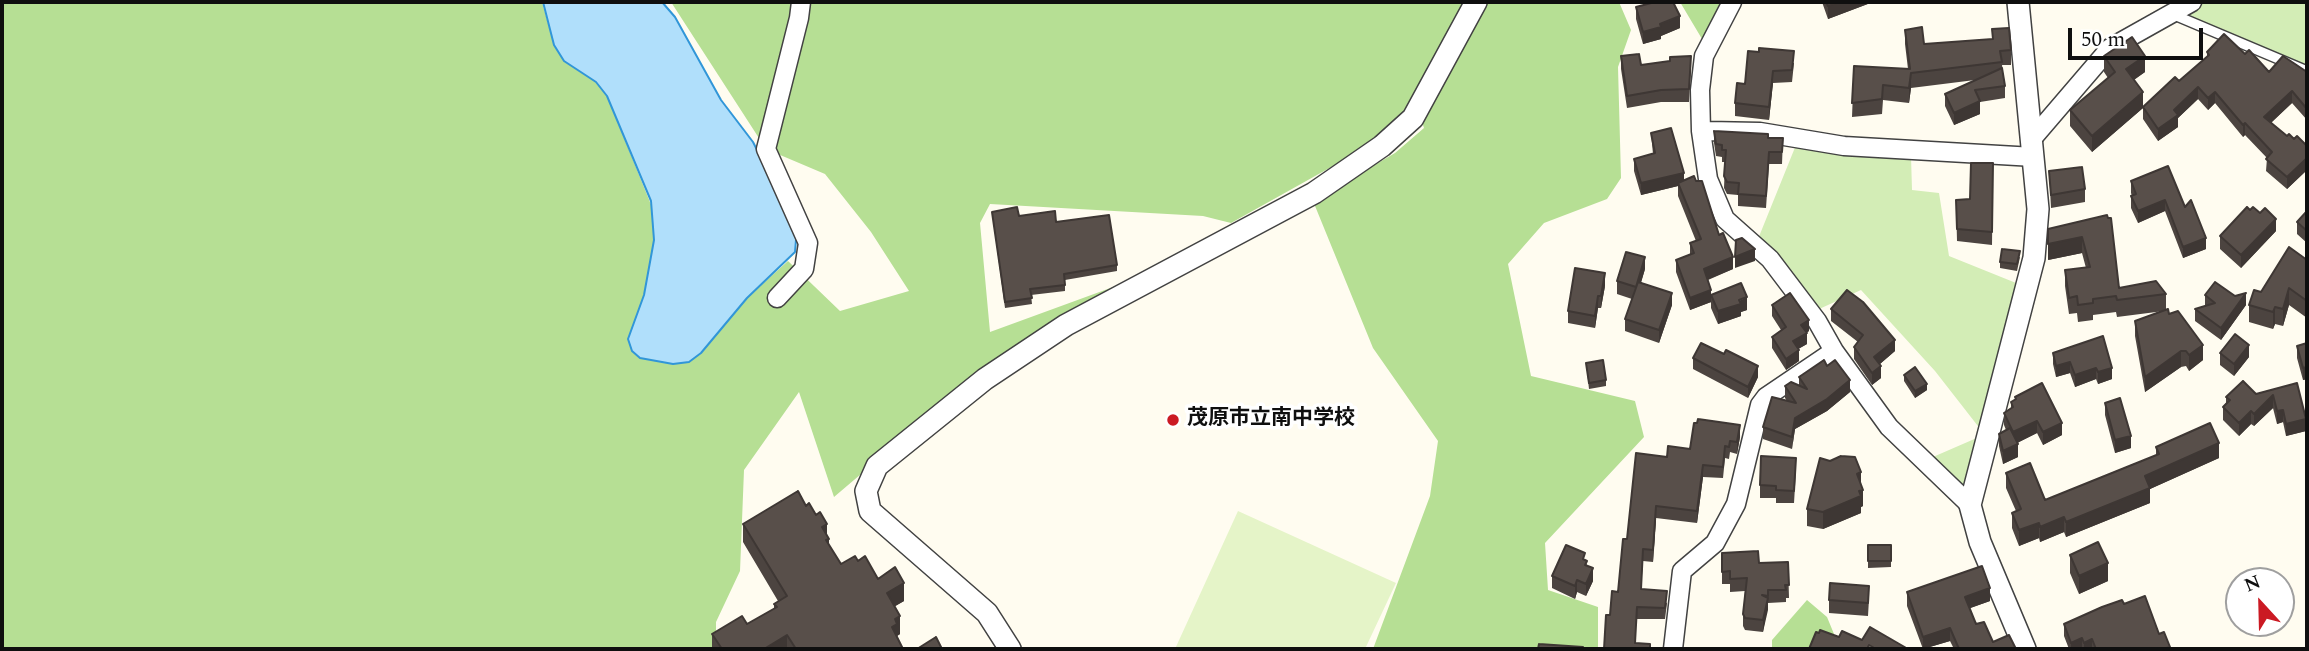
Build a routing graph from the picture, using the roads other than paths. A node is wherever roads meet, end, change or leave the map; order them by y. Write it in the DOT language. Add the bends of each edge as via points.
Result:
graph roads {
  1 [pos="800,2"];
  2 [pos="1475,2"];
  3 [pos="1732,2"];
  4 [pos="2018,2"];
  5 [pos="2192,2"];
  6 [pos="2171,14"];
  7 [pos="2307,71"];
  8 [pos="1701,131"];
  9 [pos="2033,148"];
  10 [pos="777,298"];
  11 [pos="1834,351"];
  12 [pos="1970,505"];
  13 [pos="1010,649"];
  14 [pos="1673,649"];
  15 [pos="2025,649"];
  1 -- 10 [label="street" via="766,149 808,243 804,269"];
  2 -- 13 [label="street" via="1413,118 1382,146 1314,193 1066,326 985,379 877,466 866,491 870,511 987,613"];
  3 -- 8 [label="street" via="1704,56"];
  4 -- 9 [label="street"];
  5 -- 6 [label="street"];
  6 -- 7 [label="lane"];
  6 -- 9 [label="street" via="2110,48"];
  8 -- 9 [label="street" via="1760,132 1844,146"];
  8 -- 11 [label="street" via="1708,179 1725,219 1770,259"];
  9 -- 12 [label="street" via="2039,209 2034,258"];
  11 -- 12 [label="street" via="1889,427"];
  11 -- 14 [label="street" via="1760,405 1736,504 1715,542 1682,571"];
  12 -- 15 [label="street" via="1980,541"];
}
